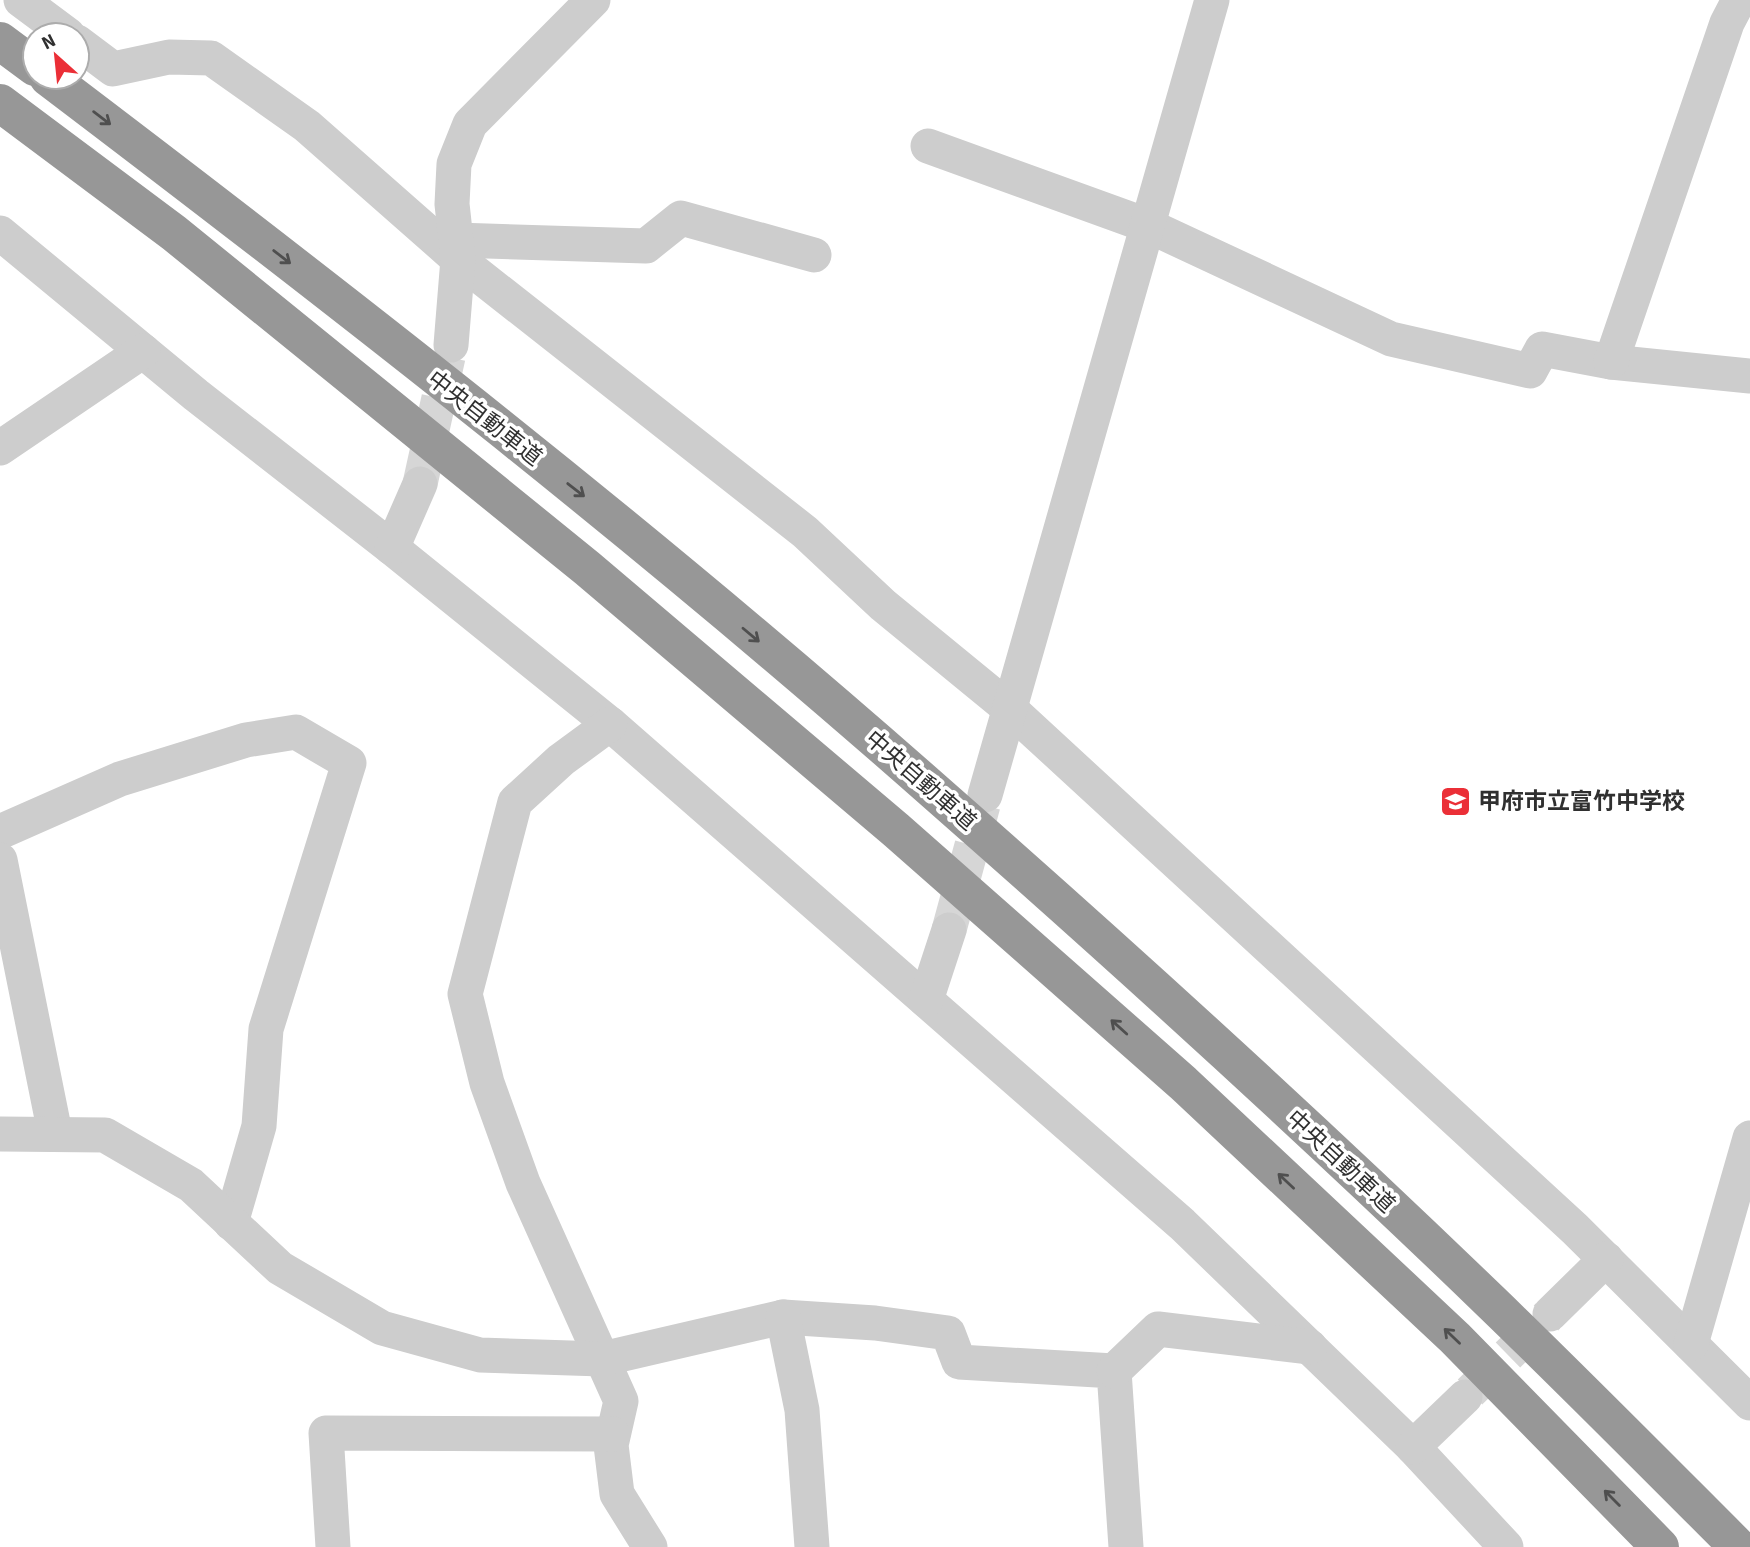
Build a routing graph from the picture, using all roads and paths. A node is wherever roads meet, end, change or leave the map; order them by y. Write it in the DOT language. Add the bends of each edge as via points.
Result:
graph roads {
  1 [pos="21,0"];
  2 [pos="593,0"];
  3 [pos="1213,0"];
  4 [pos="1740,0"];
  5 [pos="49,21"];
  6 [pos="0,41"];
  7 [pos="91,52"];
  8 [pos="21,57"];
  9 [pos="66,91"];
  10 [pos="0,103"];
  11 [pos="928,146"];
  12 [pos="1149,226"];
  13 [pos="0,233"];
  14 [pos="457,250"];
  15 [pos="814,255"];
  16 [pos="450,345"];
  17 [pos="143,351"];
  18 [pos="1611,362"];
  19 [pos="1750,376"];
  20 [pos="0,448"];
  21 [pos="420,484"];
  22 [pos="391,548"];
  23 [pos="1011,710"];
  24 [pos="610,724"];
  25 [pos="985,795"];
  26 [pos="0,832"];
  27 [pos="0,860"];
  28 [pos="949,930"];
  29 [pos="926,1000"];
  30 [pos="0,1133"];
  31 [pos="55,1133"];
  32 [pos="1750,1138"];
  33 [pos="231,1223"];
  34 [pos="1606,1259"];
  35 [pos="1550,1314"];
  36 [pos="783,1317"];
  37 [pos="1691,1344"];
  38 [pos="1310,1347"];
  39 [pos="602,1359"];
  40 [pos="1114,1371"];
  41 [pos="1465,1397"];
  42 [pos="1750,1403"];
  43 [pos="613,1434"];
  44 [pos="1413,1447"];
  45 [pos="333,1547"];
  46 [pos="650,1547"];
  47 [pos="812,1547"];
  48 [pos="1126,1547"];
  49 [pos="1506,1547"];
  50 [pos="1660,1547"];
  51 [pos="1738,1547"];
  1 -- 5 [label="street"];
  2 -- 14 [label="street" via="470,124 454,164"];
  3 -- 12 [label="street"];
  4 -- 18 [label="street" via="1727,23"];
  6 -- 8 [label="highway"];
  7 -- 14 [label="street" via="113,69 169,57 211,58 307,126"];
  9 -- 51 [label="highway, 中央自動車道, one-way" via="630,533 931,788 1214,1042 1489,1300"];
  50 -- 10 [label="highway, one-way" via="1455,1338 1183,1083 896,830 587,568 174,233"];
  11 -- 12 [label="street"];
  12 -- 18 [label="street" via="1391,339 1530,371 1542,349"];
  12 -- 23 [label="street"];
  13 -- 17 [label="street"];
  14 -- 15 [label="street" via="646,246 681,218"];
  14 -- 16 [label="street"];
  14 -- 23 [label="street" via="805,531 883,605"];
  17 -- 20 [label="street"];
  17 -- 22 [label="street"];
  18 -- 19 [label="street"];
  21 -- 22 [label="street"];
  22 -- 24 [label="street"];
  23 -- 25 [label="street"];
  23 -- 34 [label="street"];
  24 -- 29 [label="street"];
  24 -- 39 [label="street" via="514,802 465,994 486,1083 523,1183"];
  26 -- 33 [label="street" via="120,779 246,740 296,732 349,763 266,1029 260,1126"];
  27 -- 31 [label="street"];
  28 -- 29 [label="street"];
  29 -- 38 [label="street" via="1182,1224"];
  30 -- 31 [label="street"];
  31 -- 33 [label="street" via="105,1135 191,1185"];
  32 -- 37 [label="street"];
  33 -- 39 [label="street" via="279,1268 382,1328 480,1355"];
  34 -- 35 [label="street"];
  34 -- 37 [label="street"];
  36 -- 39 [label="street"];
  36 -- 40 [label="street" via="948,1333 960,1362"];
  36 -- 47 [label="street" via="802,1410"];
  37 -- 42 [label="street"];
  38 -- 40 [label="street" via="1158,1329"];
  38 -- 44 [label="street"];
  39 -- 43 [label="street" via="621,1402"];
  40 -- 48 [label="street"];
  41 -- 44 [label="street"];
  43 -- 45 [label="street" via="326,1433"];
  43 -- 46 [label="street" via="617,1494"];
  44 -- 49 [label="street"];
}
